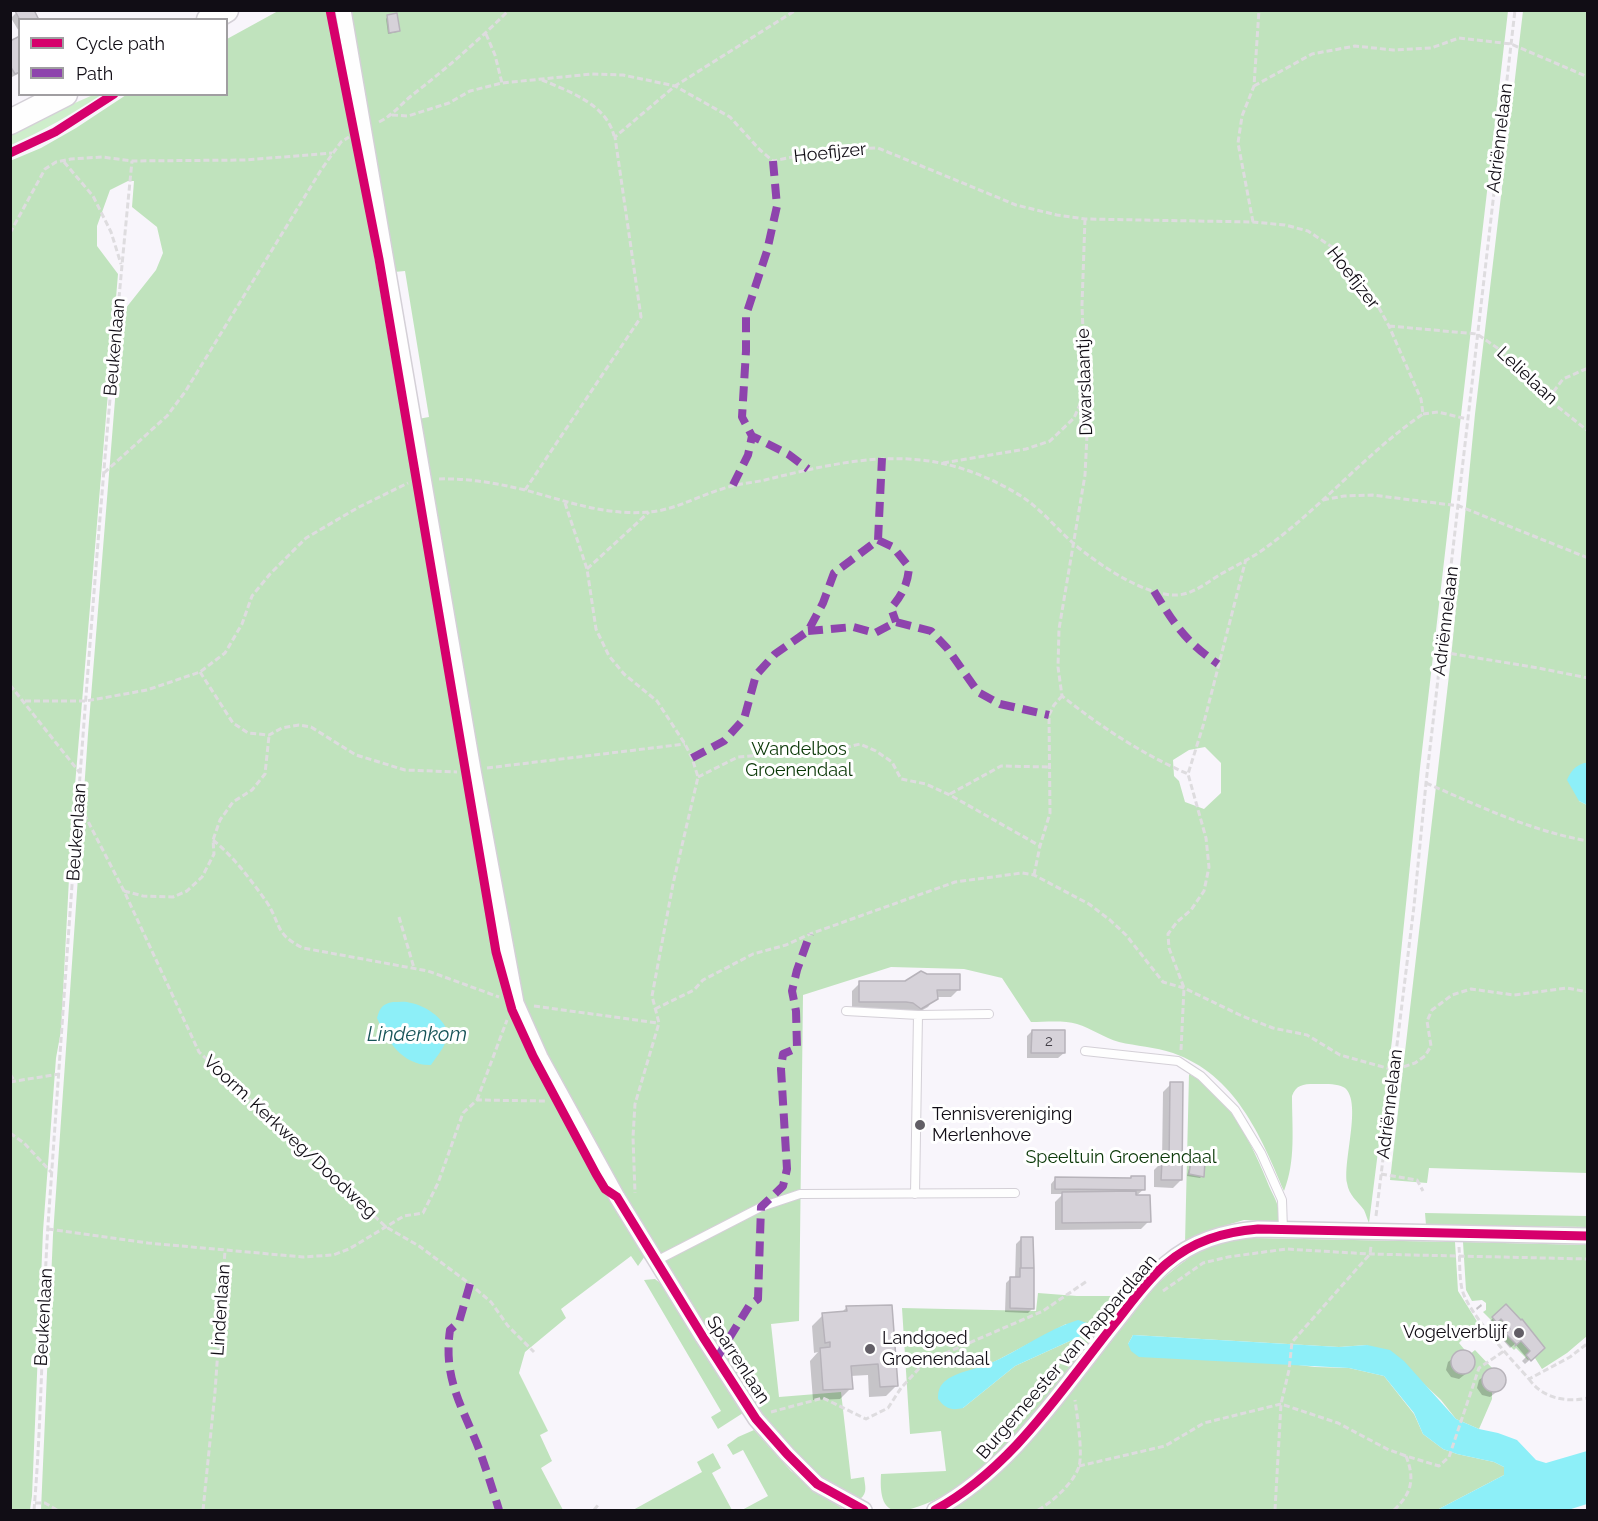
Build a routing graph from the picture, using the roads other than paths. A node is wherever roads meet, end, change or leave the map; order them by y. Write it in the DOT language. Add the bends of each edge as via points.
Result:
graph roads {
  1 [pos="226,10"];
  2 [pos="343,10"];
  3 [pos="212,18"];
  4 [pos="61,96"];
  5 [pos="10,122"];
  6 [pos="846,1011"];
  7 [pos="989,1014"];
  8 [pos="918,1015"];
  9 [pos="1084,1051"];
  10 [pos="1015,1193"];
  11 [pos="915,1194"];
  12 [pos="1283,1230"];
  13 [pos="1587,1236"];
  14 [pos="656,1261"];
  15 [pos="864,1510"];
  16 [pos="935,1510"];
  1 -- 3 [label="main road"];
  2 -- 14 [label="street, Sparrenlaan" via="467,768 512,1005"];
  4 -- 5 [label="main road"];
  6 -- 8 [label="lane"];
  7 -- 8 [label="lane"];
  8 -- 11 [label="lane"];
  9 -- 12 [label="lane" via="1179,1061 1201,1076 1235,1110 1261,1153 1282,1200"];
  10 -- 11 [label="lane"];
  11 -- 14 [label="lane" via="800,1194 761,1208"];
  12 -- 13 [label="street, Burgemeester van Rappardlaan"];
  12 -- 16 [label="street, Burgemeester van Rappardlaan" via="1221,1234 1192,1246 1166,1264 1014,1448 987,1475"];
  14 -- 15 [label="street, Sparrenlaan" via="756,1419 817,1484"];
}
